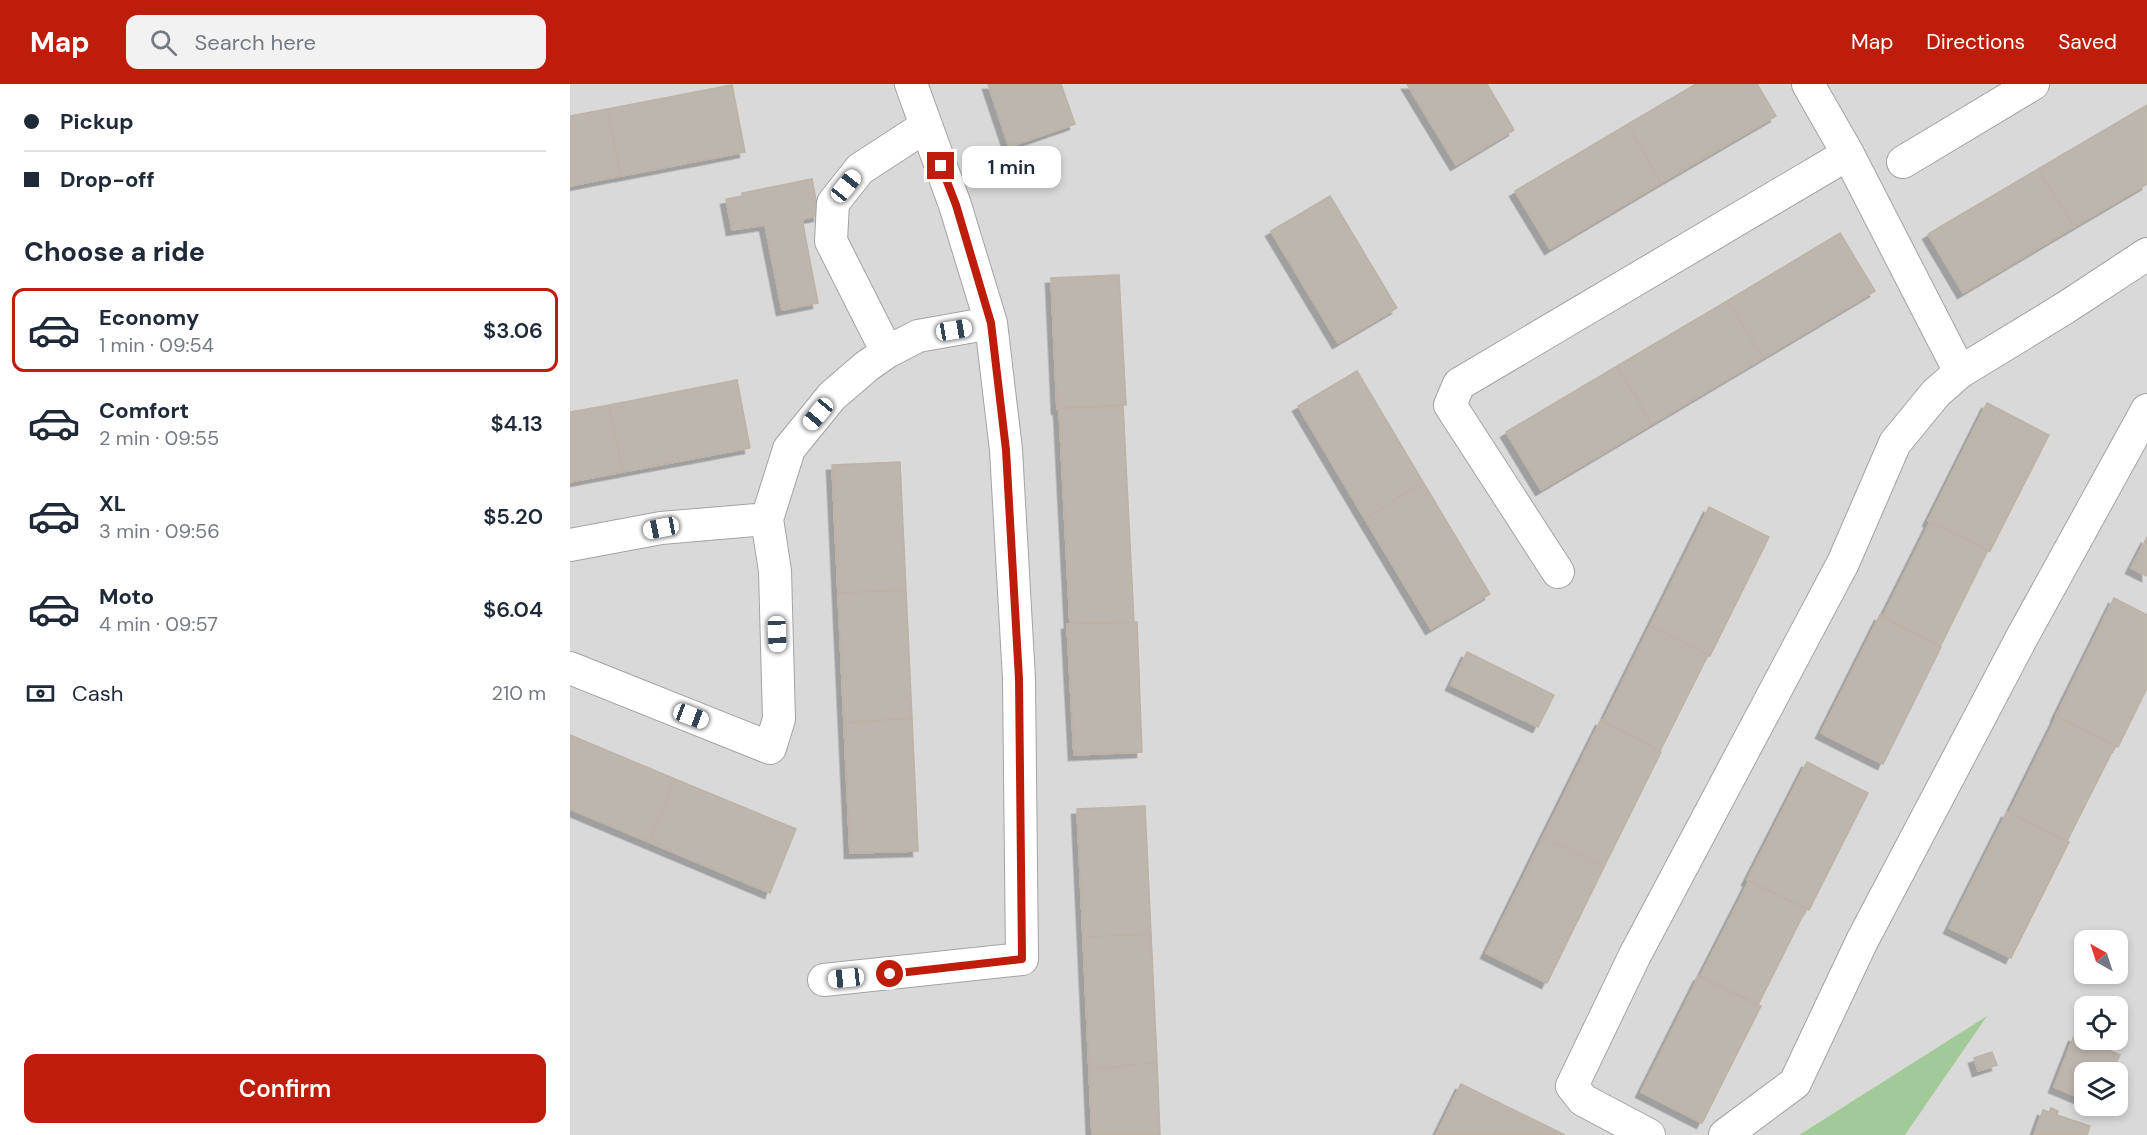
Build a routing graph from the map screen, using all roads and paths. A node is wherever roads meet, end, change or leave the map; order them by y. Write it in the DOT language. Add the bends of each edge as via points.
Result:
graph roads {
  1 [pos="911,84"];
  2 [pos="1808,84"];
  3 [pos="2033,84"];
  4 [pos="926,126"];
  5 [pos="1848,154"];
  6 [pos="1884,172"];
  7 [pos="2147,254"];
  8 [pos="991,323"];
  9 [pos="887,352"];
  10 [pos="1960,372"];
  11 [pos="2147,410"];
  12 [pos="767,519"];
  13 [pos="570,545"];
  14 [pos="1558,572"];
  15 [pos="570,668"];
  16 [pos="824,980"];
  17 [pos="1649,1135"];
  18 [pos="1725,1135"];
  1 -- 4 [label="street"];
  2 -- 5 [label="street"];
  3 -- 6 [label="street"];
  4 -- 8 [label="street" via="956,205"];
  4 -- 9 [label="street" via="860,169 833,203 831,241"];
  5 -- 6 [label="street"];
  5 -- 14 [label="street" via="1458,384 1450,405"];
  6 -- 10 [label="street"];
  7 -- 10 [label="street"];
  8 -- 9 [label="street" via="918,336"];
  8 -- 16 [label="street" via="1006,450 1019,679 1022,959"];
  9 -- 12 [label="street" via="832,396 789,448"];
  10 -- 17 [label="street" via="1936,393 1895,443 1843,563 1635,955 1572,1086 1583,1100"];
  11 -- 18 [label="street" via="1868,931 1796,1083"];
  12 -- 13 [label="street" via="661,528"];
  12 -- 15 [label="street" via="775,571 779,719 770,748"];
}
